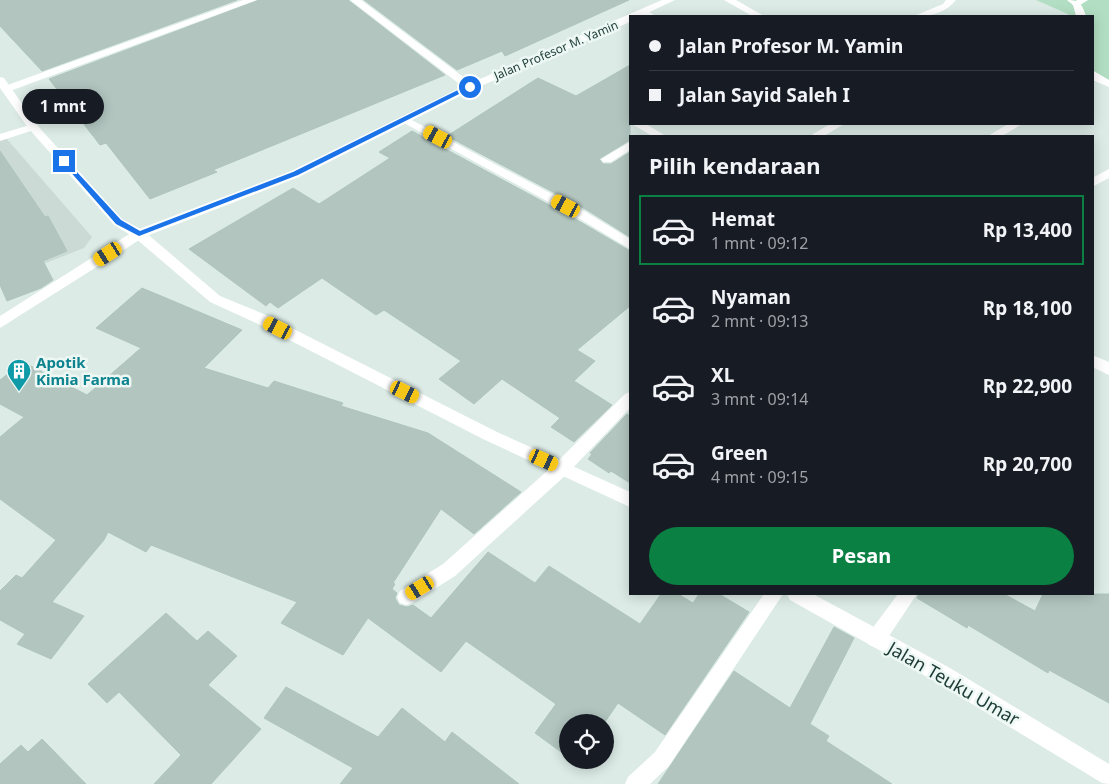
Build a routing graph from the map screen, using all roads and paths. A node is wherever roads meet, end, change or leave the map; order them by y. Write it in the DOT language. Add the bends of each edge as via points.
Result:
graph roads {
  1 [pos="252,0"];
  2 [pos="355,0"];
  3 [pos="670,0"];
  4 [pos="729,0"];
  5 [pos="951,0"];
  6 [pos="1077,1"];
  7 [pos="647,14"];
  8 [pos="757,15"];
  9 [pos="922,15"];
  10 [pos="1081,15"];
  11 [pos="629,18"];
  12 [pos="1094,76"];
  13 [pos="3,84"];
  14 [pos="1109,84"];
  15 [pos="470,87"];
  16 [pos="406,120"];
  17 [pos="639,125"];
  18 [pos="834,125"];
  19 [pos="1014,125"];
  20 [pos="34,128"];
  21 [pos="652,135"];
  22 [pos="818,135"];
  23 [pos="996,135"];
  24 [pos="0,138"];
  25 [pos="629,146"];
  26 [pos="607,159"];
  27 [pos="1109,173"];
  28 [pos="1094,182"];
  29 [pos="139,234"];
  30 [pos="629,244"];
  31 [pos="0,324"];
  32 [pos="1094,361"];
  33 [pos="1109,369"];
  34 [pos="629,399"];
  35 [pos="562,468"];
  36 [pos="629,500"];
  37 [pos="773,595"];
  38 [pos="798,595"];
  39 [pos="907,595"];
  40 [pos="406,597"];
  41 [pos="876,639"];
  42 [pos="1109,776"];
  43 [pos="635,784"];
  1 -- 13 [label="street"];
  2 -- 15 [label="street"];
  3 -- 7 [label="street, Jalan Profesor M. Yamin"];
  4 -- 8 [label="street"];
  5 -- 9 [label="street" via="946,6"];
  6 -- 10 [label="street"];
  11 -- 15 [label="street, Jalan Profesor M. Yamin"];
  12 -- 14 [label="street"];
  13 -- 20 [label="street"];
  15 -- 16 [label="street, Jalan Profesor M. Yamin"];
  16 -- 29 [label="street, Jalan Profesor M. Yamin" via="295,174"];
  16 -- 30 [label="street" via="582,215"];
  17 -- 21 [label="street"];
  18 -- 22 [label="street"];
  19 -- 23 [label="street"];
  20 -- 24 [label="street"];
  20 -- 29 [label="street" via="118,222"];
  25 -- 26 [label="street"];
  27 -- 28 [label="street"];
  29 -- 31 [label="street, Jalan Profesor M. Yamin"];
  29 -- 35 [label="street" via="215,298"];
  32 -- 33 [label="street"];
  34 -- 35 [label="street"];
  35 -- 36 [label="street"];
  35 -- 40 [label="street" via="449,570"];
  37 -- 43 [label="street" via="662,759"];
  38 -- 41 [label="street, Jalan Teuku Umar"];
  39 -- 41 [label="street"];
  41 -- 42 [label="street, Jalan Teuku Umar" via="943,675"];
}
